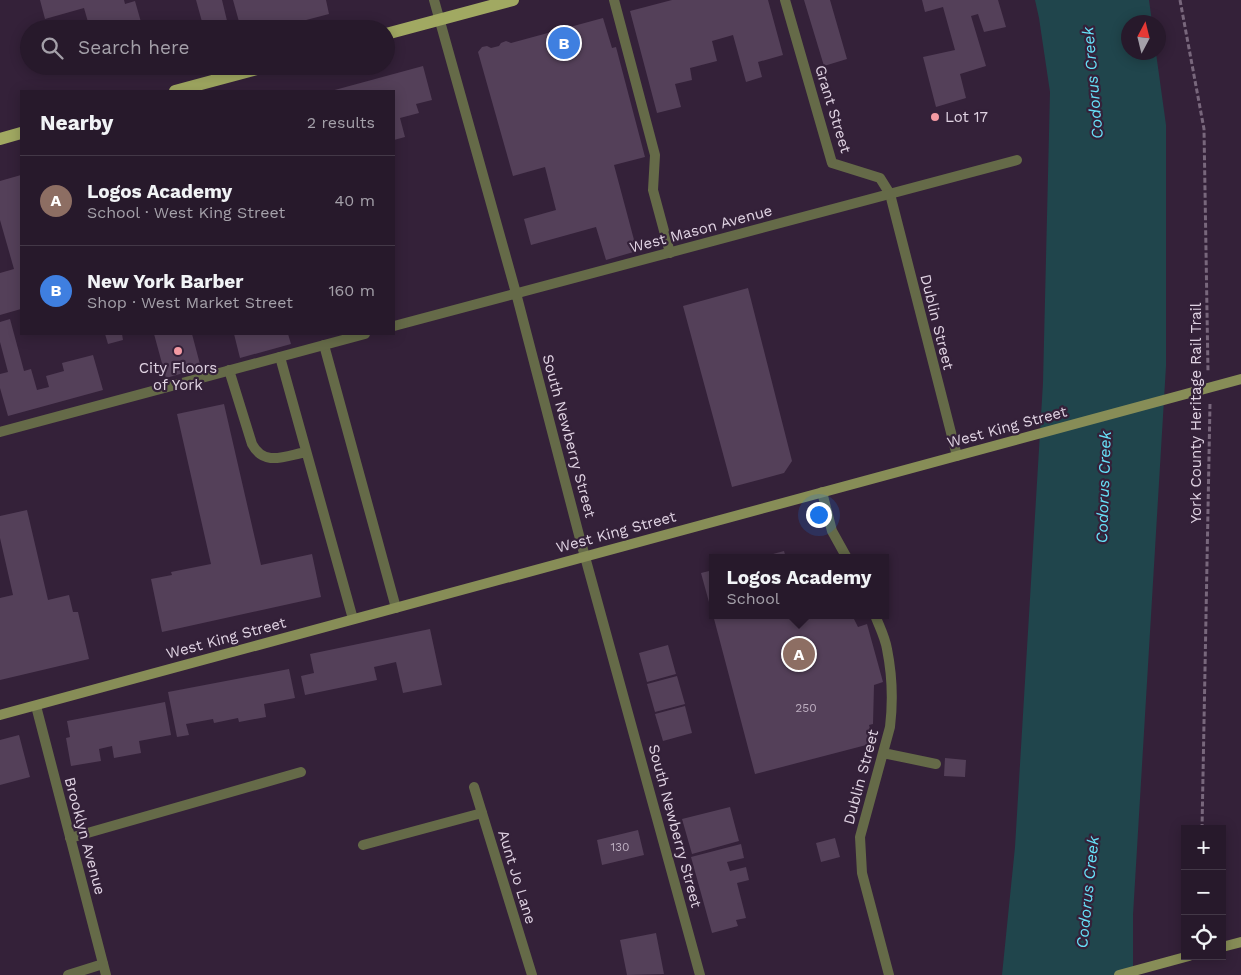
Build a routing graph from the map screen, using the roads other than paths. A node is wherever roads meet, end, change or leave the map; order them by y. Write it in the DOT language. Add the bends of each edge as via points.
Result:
graph roads {
  1 [pos="434,0"];
  2 [pos="513,0"];
  3 [pos="614,0"];
  4 [pos="785,0"];
  5 [pos="439,20"];
  6 [pos="395,32"];
  7 [pos="235,75"];
  8 [pos="179,90"];
  9 [pos="20,133"];
  10 [pos="0,139"];
  11 [pos="1016,160"];
  12 [pos="890,194"];
  13 [pos="670,253"];
  14 [pos="516,293"];
  15 [pos="395,326"];
  16 [pos="361,335"];
  17 [pos="324,345"];
  18 [pos="280,357"];
  19 [pos="229,370"];
  20 [pos="1241,379"];
  21 [pos="0,432"];
  22 [pos="306,452"];
  23 [pos="957,456"];
  24 [pos="822,492"];
  25 [pos="845,554"];
  26 [pos="585,556"];
  27 [pos="396,608"];
  28 [pos="353,619"];
  29 [pos="877,619"];
  30 [pos="36,706"];
  31 [pos="0,715"];
  32 [pos="883,753"];
  33 [pos="936,764"];
  34 [pos="301,772"];
  35 [pos="474,787"];
  36 [pos="482,813"];
  37 [pos="70,838"];
  38 [pos="363,845"];
  39 [pos="1241,942"];
  40 [pos="1226,946"];
  41 [pos="1181,958"];
  42 [pos="103,964"];
  43 [pos="68,975"];
  44 [pos="106,975"];
  45 [pos="532,975"];
  46 [pos="700,975"];
  47 [pos="890,975"];
  48 [pos="1119,975"];
  1 -- 5 [label="street, South Newberry Street"];
  2 -- 5 [label="main road"];
  3 -- 13 [label="street" via="655,155 653,190"];
  4 -- 12 [label="street, Grant Street" via="832,163 880,178"];
  5 -- 6 [label="main road"];
  5 -- 14 [label="street, South Newberry Street"];
  7 -- 8 [label="main road"];
  9 -- 10 [label="main road"];
  11 -- 12 [label="street, West Mason Avenue"];
  12 -- 13 [label="street, West Mason Avenue"];
  12 -- 23 [label="street, Dublin Street"];
  13 -- 14 [label="street, West Mason Avenue"];
  14 -- 15 [label="street, West Mason Avenue"];
  14 -- 26 [label="street, South Newberry Street"];
  16 -- 17 [label="street"];
  17 -- 18 [label="street"];
  17 -- 27 [label="street"];
  18 -- 19 [label="street"];
  18 -- 22 [label="street"];
  19 -- 21 [label="street"];
  19 -- 22 [label="street" via="256,452 271,459"];
  20 -- 23 [label="street, West King Street"];
  22 -- 28 [label="street"];
  23 -- 24 [label="street, West King Street"];
  24 -- 25 [label="street" via="832,531"];
  24 -- 26 [label="street, West King Street"];
  26 -- 27 [label="street, West King Street"];
  26 -- 46 [label="street, South Newberry Street"];
  27 -- 28 [label="street, West King Street"];
  28 -- 30 [label="street, West King Street"];
  29 -- 32 [label="street, Dublin Street" via="887,648 892,690 890,727"];
  30 -- 31 [label="street, West King Street"];
  30 -- 37 [label="street, Brooklyn Avenue"];
  32 -- 33 [label="street"];
  32 -- 47 [label="street, Dublin Street" via="860,837 862,873"];
  34 -- 37 [label="street"];
  35 -- 36 [label="street, Aunt Jo Lane"];
  36 -- 38 [label="street"];
  36 -- 45 [label="street, Aunt Jo Lane"];
  37 -- 42 [label="street, Brooklyn Avenue"];
  39 -- 40 [label="street"];
  41 -- 48 [label="street"];
  42 -- 43 [label="street"];
  42 -- 44 [label="street, Brooklyn Avenue"];
}
